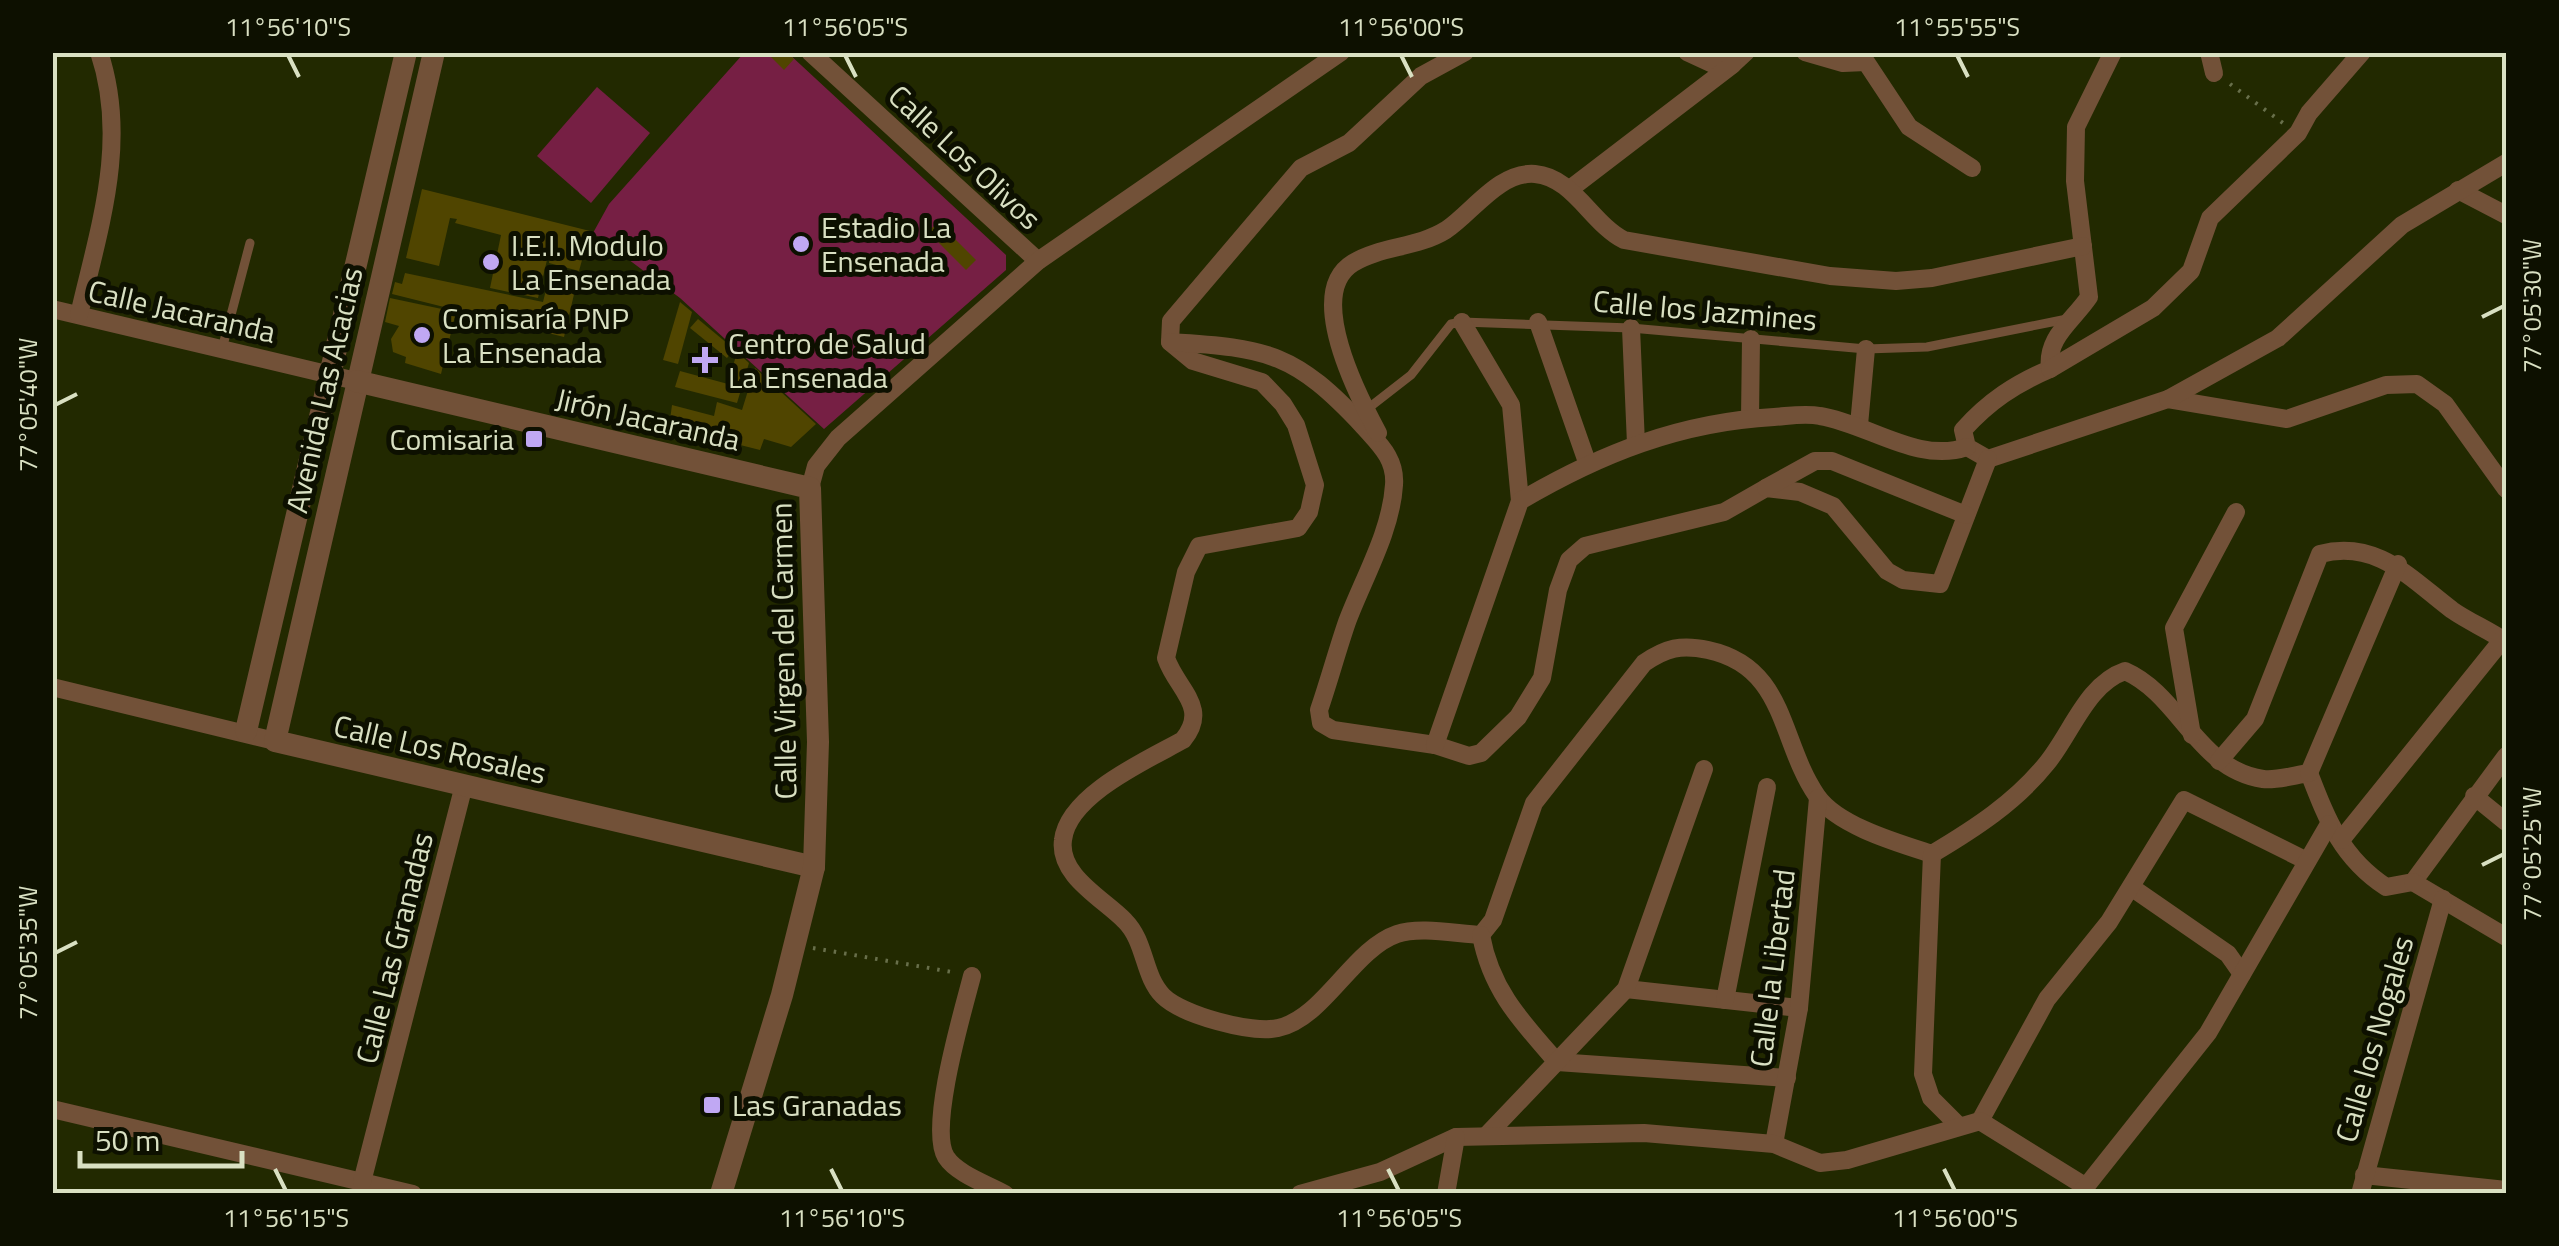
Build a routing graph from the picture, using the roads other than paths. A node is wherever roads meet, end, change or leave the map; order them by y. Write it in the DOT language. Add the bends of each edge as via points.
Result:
graph roads {
  1 [pos="99,52"];
  2 [pos="406,52"];
  3 [pos="434,52"];
  4 [pos="810,52"];
  5 [pos="1340,52"];
  6 [pos="1465,52"];
  7 [pos="1687,52"];
  8 [pos="1804,52"];
  9 [pos="2113,52"];
  10 [pos="2210,52"];
  11 [pos="2362,52"];
  12 [pos="1739,59"];
  13 [pos="2214,73"];
  14 [pos="2506,163"];
  15 [pos="1972,168"];
  16 [pos="1570,189"];
  17 [pos="2458,190"];
  18 [pos="2506,216"];
  19 [pos="250,242"];
  20 [pos="2083,246"];
  21 [pos="1038,262"];
  22 [pos="52,309"];
  23 [pos="78,315"];
  24 [pos="2075,318"];
  25 [pos="1462,322"];
  26 [pos="1538,322"];
  27 [pos="1632,328"];
  28 [pos="1751,339"];
  29 [pos="1170,342"];
  30 [pos="222,349"];
  31 [pos="1866,349"];
  32 [pos="2050,369"];
  33 [pos="328,374"];
  34 [pos="356,381"];
  35 [pos="2168,399"];
  36 [pos="1366,410"];
  37 [pos="1750,418"];
  38 [pos="1859,425"];
  39 [pos="1636,444"];
  40 [pos="1966,447"];
  41 [pos="1390,455"];
  42 [pos="1988,459"];
  43 [pos="1587,462"];
  44 [pos="810,488"];
  45 [pos="1766,488"];
  46 [pos="2506,489"];
  47 [pos="1520,501"];
  48 [pos="2236,512"];
  49 [pos="1966,515"];
  50 [pos="2398,564"];
  51 [pos="2505,641"];
  52 [pos="52,687"];
  53 [pos="246,731"];
  54 [pos="2192,736"];
  55 [pos="275,741"];
  56 [pos="1435,745"];
  57 [pos="2506,756"];
  58 [pos="2219,761"];
  59 [pos="1704,769"];
  60 [pos="2309,774"];
  61 [pos="464,785"];
  62 [pos="1767,787"];
  63 [pos="2474,796"];
  64 [pos="1818,798"];
  65 [pos="2506,822"];
  66 [pos="2329,824"];
  67 [pos="2341,840"];
  68 [pos="1932,854"];
  69 [pos="2307,861"];
  70 [pos="814,866"];
  71 [pos="2412,882"];
  72 [pos="2131,887"];
  73 [pos="2443,900"];
  74 [pos="1481,934"];
  75 [pos="2506,937"];
  76 [pos="2242,974"];
  77 [pos="972,976"];
  78 [pos="1626,988"];
  79 [pos="1725,1000"];
  80 [pos="1798,1008"];
  81 [pos="1557,1062"];
  82 [pos="1787,1078"];
  83 [pos="52,1110"];
  84 [pos="1980,1121"];
  85 [pos="1959,1126"];
  86 [pos="1486,1136"];
  87 [pos="1456,1137"];
  88 [pos="1774,1144"];
  89 [pos="362,1182"];
  90 [pos="2362,1184"];
  91 [pos="2082,1189"];
  92 [pos="2506,1190"];
  93 [pos="413,1194"];
  94 [pos="721,1194"];
  95 [pos="1004,1194"];
  96 [pos="1300,1194"];
  97 [pos="1446,1194"];
  1 -- 23 [label="street" via="112,117 112,178"];
  2 -- 33 [label="street, Avenida Las Acacias"];
  3 -- 34 [label="street, Avenida Las Acacias"];
  4 -- 21 [label="street, Calle Los Olivos"];
  5 -- 21 [label="street, Calle Virgen del Carmen"];
  6 -- 29 [label="street" via="1421,76 1368,130 1301,168 1278,190 1171,321"];
  7 -- 12 [label="street" via="1713,64"];
  8 -- 15 [label="street" via="1866,62 1909,127"];
  9 -- 20 [label="street" via="2076,126"];
  10 -- 13 [label="street"];
  11 -- 32 [label="street" via="2298,133 2210,218 2190,271 2154,308"];
  12 -- 16 [label="street"];
  14 -- 17 [label="street"];
  16 -- 20 [label="street" via="1602,229 1624,240 1830,276 1932,278"];
  16 -- 36 [label="street" via="1538,174 1522,175 1491,191 1446,230 1348,266 1335,302 1338,348"];
  17 -- 18 [label="street"];
  17 -- 35 [label="street" via="2375,246 2294,327"];
  19 -- 30 [label="lane"];
  20 -- 24 [label="street" via="2089,297"];
  21 -- 44 [label="street, Calle Virgen del Carmen" via="838,438 816,466"];
  22 -- 23 [label="street, Calle Jacaranda"];
  23 -- 30 [label="street, Calle Jacaranda"];
  24 -- 31 [label="lane, Calle los Jazmines" via="1927,348"];
  24 -- 32 [label="street" via="2048,351"];
  25 -- 26 [label="lane, Calle los Jazmines"];
  25 -- 36 [label="lane" via="1451,324 1411,374"];
  25 -- 47 [label="street" via="1511,405"];
  26 -- 27 [label="lane, Calle los Jazmines"];
  26 -- 43 [label="street"];
  27 -- 28 [label="lane, Calle los Jazmines"];
  27 -- 39 [label="street"];
  28 -- 31 [label="lane, Calle los Jazmines"];
  28 -- 37 [label="street"];
  29 -- 41 [label="street" via="1258,350 1290,362 1330,391"];
  29 -- 74 [label="street" via="1193,361 1262,382 1296,425 1312,498 1298,528 1199,546 1186,572 1166,658 1194,707 1192,729 1088,798 1062,840 1066,862 1136,934 1162,996 1211,1021 1277,1029 1400,933"];
  30 -- 33 [label="street, Calle Jacaranda"];
  31 -- 38 [label="street"];
  32 -- 40 [label="street" via="1984,406 1963,430"];
  33 -- 34 [label="street, Calle Jacaranda"];
  33 -- 53 [label="street, Avenida Las Acacias"];
  34 -- 44 [label="street, Jirón Jacaranda"];
  34 -- 55 [label="street, Avenida Las Acacias"];
  35 -- 42 [label="street"];
  35 -- 46 [label="street" via="2287,419 2386,385 2417,384 2445,404"];
  36 -- 41 [label="street"];
  37 -- 38 [label="street" via="1816,415"];
  37 -- 39 [label="street"];
  38 -- 40 [label="street" via="1933,454"];
  39 -- 43 [label="street"];
  40 -- 42 [label="street"];
  41 -- 56 [label="street" via="1395,483 1388,519 1346,626 1321,724"];
  42 -- 49 [label="street"];
  43 -- 47 [label="street"];
  44 -- 70 [label="street, Calle Virgen del Carmen" via="818,742"];
  45 -- 49 [label="street" via="1815,460 1832,460"];
  45 -- 49 [label="street" via="1834,506 1902,580 1940,584"];
  45 -- 56 [label="street" via="1724,512 1585,546 1569,560 1542,678 1518,717 1480,753"];
  47 -- 56 [label="street"];
  48 -- 54 [label="street" via="2174,628"];
  50 -- 51 [label="street" via="2455,612"];
  50 -- 58 [label="street" via="2339,549 2320,554 2255,719"];
  50 -- 60 [label="street"];
  51 -- 67 [label="street"];
  52 -- 53 [label="street, Calle Los Rosales"];
  53 -- 55 [label="street, Calle Los Rosales"];
  54 -- 58 [label="street"];
  54 -- 68 [label="street" via="2146,680 2125,671 2105,678 2046,765 1986,822"];
  55 -- 61 [label="street, Calle Los Rosales"];
  57 -- 63 [label="street"];
  58 -- 60 [label="street" via="2263,779"];
  59 -- 78 [label="street"];
  60 -- 66 [label="street"];
  61 -- 70 [label="street, Calle Los Rosales"];
  61 -- 89 [label="street, Calle Las Granadas"];
  62 -- 79 [label="street"];
  63 -- 65 [label="street"];
  63 -- 71 [label="street"];
  64 -- 68 [label="street" via="1869,832"];
  64 -- 74 [label="street" via="1763,680 1742,660 1689,646 1665,648 1644,663 1534,803 1493,920"];
  64 -- 80 [label="street, Calle la Libertad"];
  66 -- 67 [label="street"];
  66 -- 69 [label="street"];
  67 -- 71 [label="street" via="2355,867 2386,888"];
  68 -- 85 [label="street" via="1923,1074 1932,1098"];
  69 -- 72 [label="street" via="2184,800"];
  69 -- 76 [label="street"];
  70 -- 94 [label="street, Calle Virgen del Carmen"];
  71 -- 73 [label="street"];
  72 -- 76 [label="street" via="2228,954"];
  72 -- 84 [label="street" via="2047,999"];
  73 -- 75 [label="street"];
  73 -- 90 [label="street, Calle los Nogales"];
  74 -- 81 [label="street" via="1504,1002"];
  76 -- 91 [label="street" via="2208,1033"];
  77 -- 95 [label="street" via="946,1079 941,1143 956,1167"];
  78 -- 79 [label="street"];
  78 -- 81 [label="street"];
  79 -- 80 [label="street"];
  80 -- 82 [label="street, Calle la Libertad"];
  81 -- 82 [label="street"];
  81 -- 86 [label="street"];
  82 -- 88 [label="street, Calle la Libertad"];
  83 -- 89 [label="street"];
  84 -- 85 [label="street"];
  84 -- 91 [label="street"];
  85 -- 88 [label="street" via="1820,1163"];
  86 -- 87 [label="street"];
  86 -- 88 [label="street" via="1644,1134"];
  87 -- 96 [label="street" via="1380,1172"];
  87 -- 97 [label="street"];
  89 -- 93 [label="street"];
  90 -- 92 [label="street"];
}
